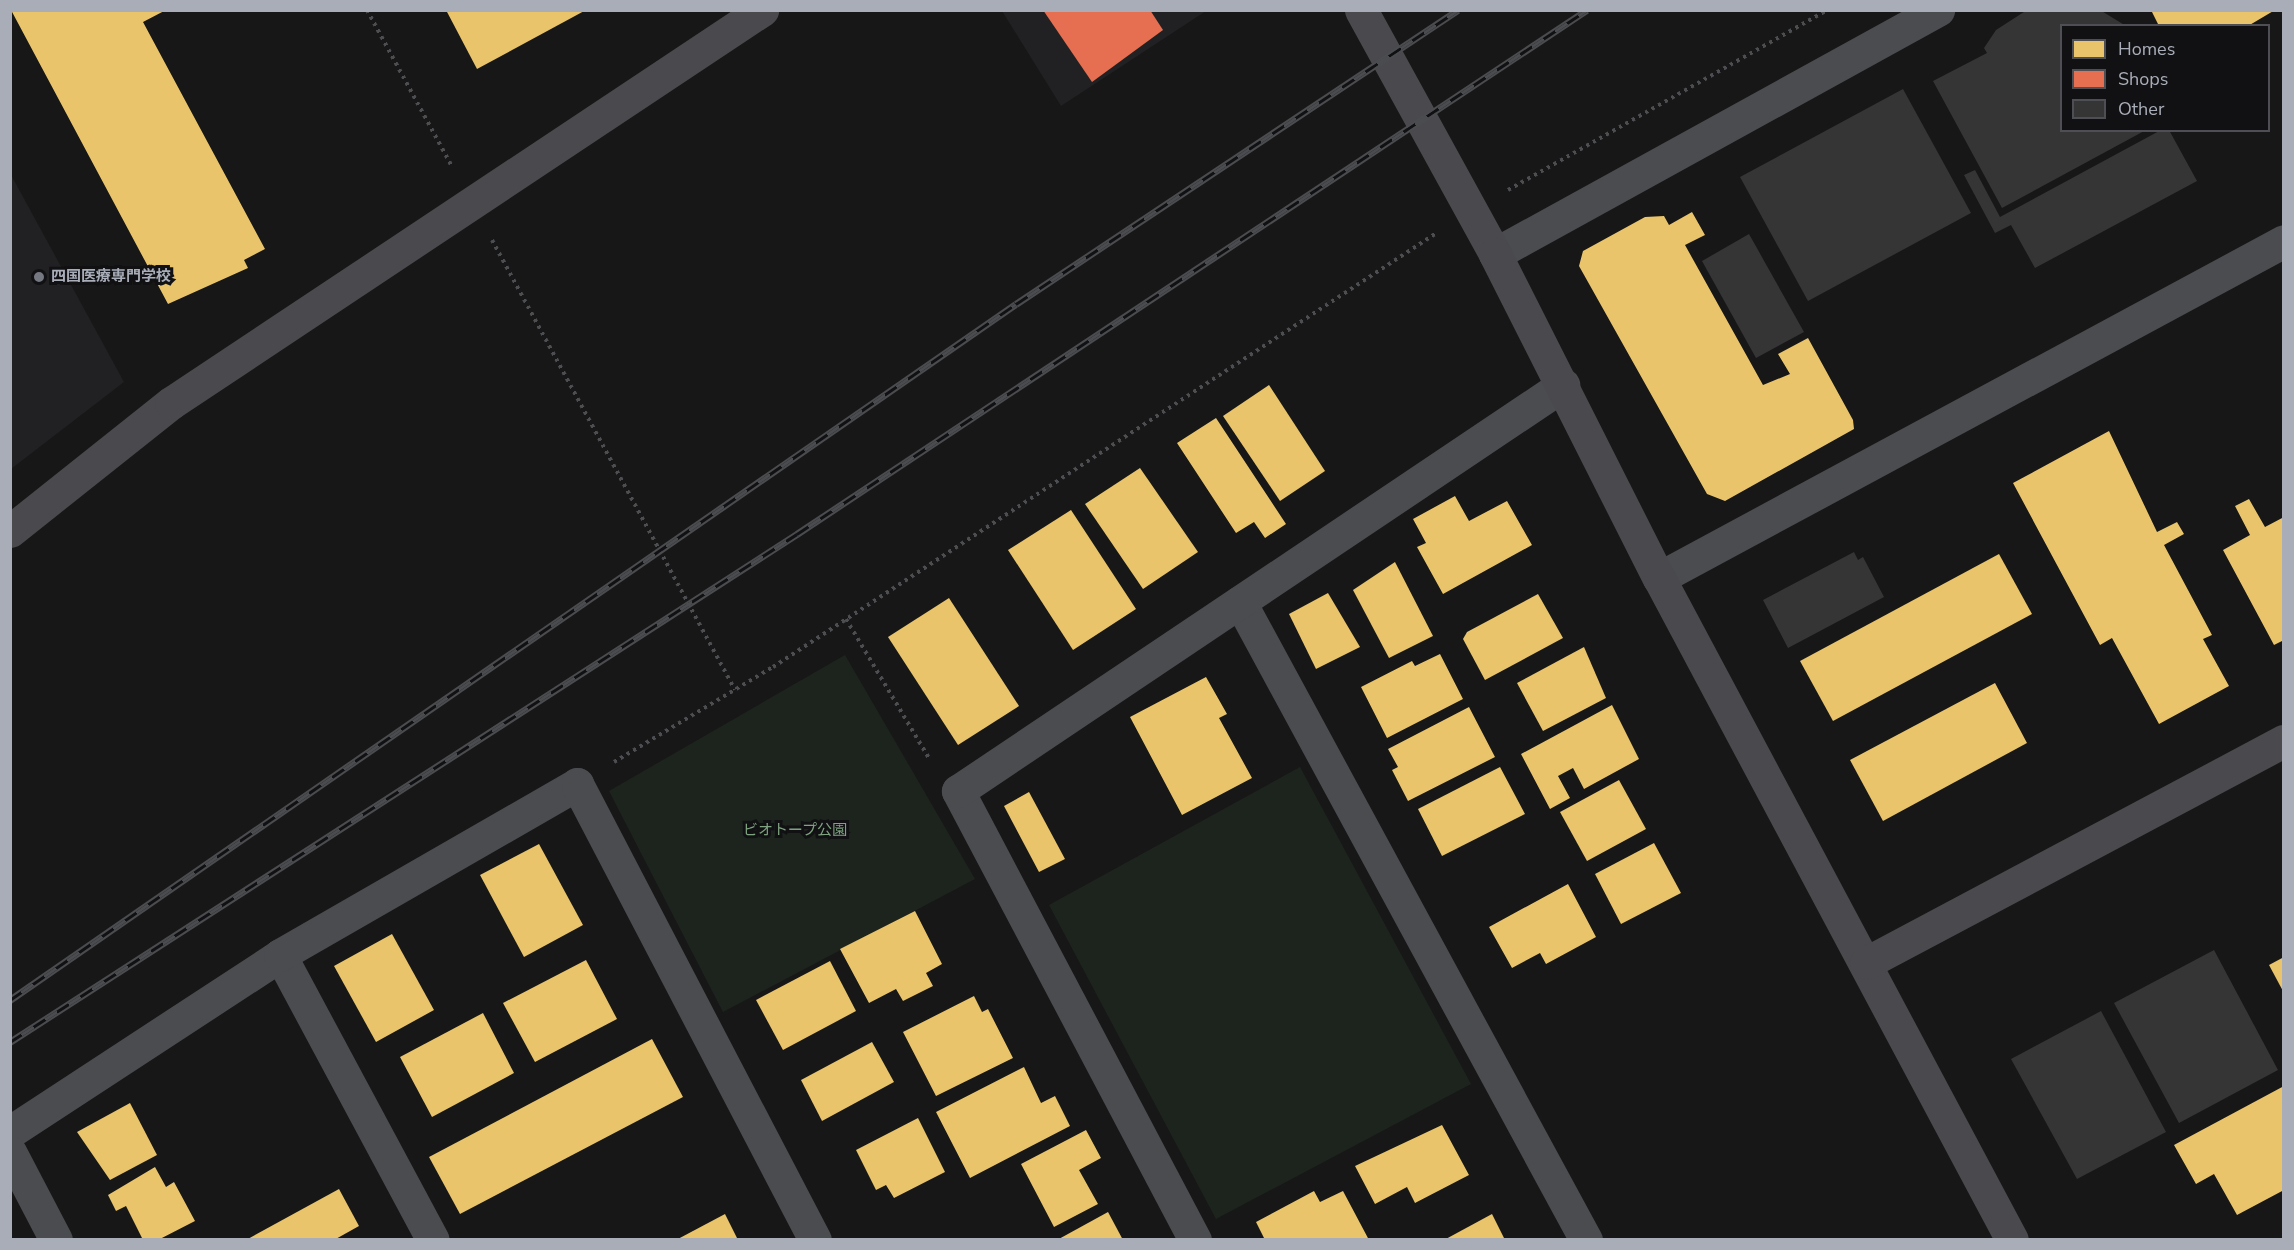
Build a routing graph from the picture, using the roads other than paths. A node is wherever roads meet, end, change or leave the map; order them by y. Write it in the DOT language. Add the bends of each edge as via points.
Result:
graph roads {
  1 [pos="762,10"];
  2 [pos="1360,10"];
  3 [pos="1938,10"];
  4 [pos="2283,240"];
  5 [pos="1495,254"];
  6 [pos="1563,385"];
  7 [pos="10,531"];
  8 [pos="1659,578"];
  9 [pos="1240,602"];
  10 [pos="2283,741"];
  11 [pos="279,955"];
  12 [pos="1866,963"];
  13 [pos="10,1132"];
  14 [pos="10,1152"];
  15 [pos="56,1239"];
  16 [pos="433,1239"];
  17 [pos="815,1239"];
  18 [pos="1195,1239"];
  19 [pos="1586,1239"];
  20 [pos="2012,1239"];
  1 -- 7 [label="street" via="171,403"];
  2 -- 5 [label="street"];
  3 -- 5 [label="street"];
  4 -- 8 [label="street"];
  5 -- 6 [label="street"];
  6 -- 8 [label="street"];
  6 -- 9 [label="street"];
  8 -- 12 [label="street"];
  9 -- 18 [label="street" via="958,791"];
  9 -- 19 [label="street"];
  10 -- 12 [label="street"];
  11 -- 13 [label="street"];
  11 -- 16 [label="street"];
  11 -- 17 [label="street" via="577,784"];
  12 -- 20 [label="street"];
  14 -- 15 [label="street"];
}
